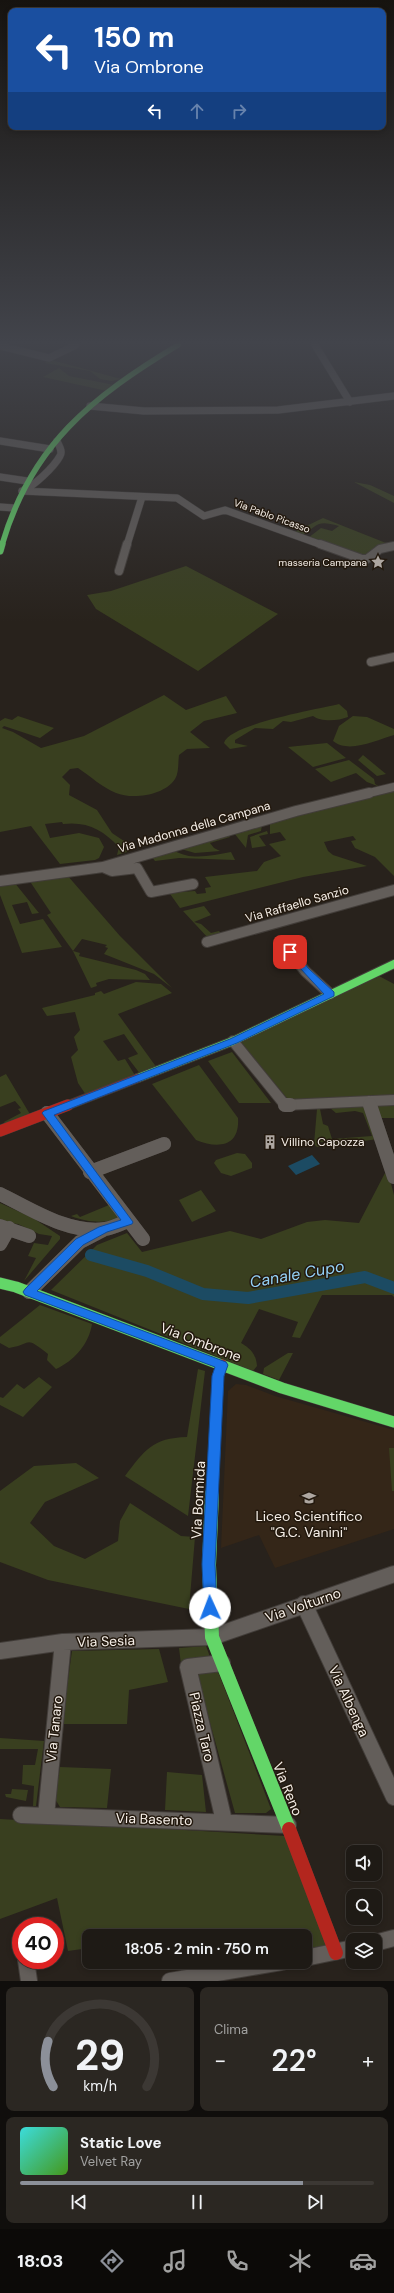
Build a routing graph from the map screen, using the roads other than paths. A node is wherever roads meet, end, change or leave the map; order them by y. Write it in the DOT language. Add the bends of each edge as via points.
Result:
graph roads {
  1 [pos="60,437"];
  2 [pos="0,441"];
  3 [pos="57,441"];
  4 [pos="50,449"];
  5 [pos="0,477"];
  6 [pos="27,481"];
  7 [pos="22,491"];
  8 [pos="142,497"];
  9 [pos="0,507"];
  10 [pos="14,508"];
  11 [pos="394,540"];
  12 [pos="394,546"];
  13 [pos="380,549"];
  14 [pos="0,551"];
  15 [pos="119,571"];
  16 [pos="394,657"];
  17 [pos="371,662"];
  18 [pos="394,787"];
  19 [pos="103,867"];
  20 [pos="0,881"];
  21 [pos="193,884"];
  22 [pos="394,890"];
  23 [pos="207,942"];
  24 [pos="290,952"];
  25 [pos="394,964"];
  26 [pos="330,994"];
  27 [pos="233,1041"];
  28 [pos="394,1100"];
  29 [pos="369,1101"];
  30 [pos="47,1113"];
  31 [pos="0,1131"];
  32 [pos="164,1144"];
  33 [pos="90,1172"];
  34 [pos="394,1177"];
  35 [pos="0,1194"];
  36 [pos="59,1222"];
  37 [pos="128,1222"];
  38 [pos="4,1227"];
  39 [pos="103,1230"];
  40 [pos="29,1236"];
  41 [pos="143,1239"];
  42 [pos="80,1242"];
  43 [pos="0,1244"];
  44 [pos="0,1283"];
  45 [pos="29,1292"];
  46 [pos="222,1365"];
  47 [pos="394,1422"];
  48 [pos="394,1576"];
  49 [pos="304,1604"];
  50 [pos="212,1637"];
  51 [pos="63,1642"];
  52 [pos="0,1652"];
  53 [pos="222,1663"];
  54 [pos="394,1797"];
  55 [pos="21,1815"];
  56 [pos="46,1816"];
  57 [pos="224,1821"];
  58 [pos="288,1825"];
  59 [pos="394,1938"];
  60 [pos="382,1941"];
  61 [pos="345,1950"];
  62 [pos="312,1957"];
  63 [pos="27,1969"];
  64 [pos="243,1969"];
  65 [pos="29,1981"];
  66 [pos="176,1981"];
  1 -- 3 [label="street"];
  2 -- 4 [label="street"];
  3 -- 4 [label="street"];
  3 -- 7 [label="street" via="61,449 60,456 32,487"];
  4 -- 6 [label="street"];
  5 -- 6 [label="street"];
  6 -- 7 [label="street"];
  7 -- 8 [label="street, Via Pablo Picasso"];
  7 -- 10 [label="street"];
  8 -- 13 [label="street, Via Pablo Picasso" via="177,498 204,516 225,510 362,559 367,559"];
  8 -- 15 [label="street"];
  9 -- 10 [label="street"];
  10 -- 14 [label="street"];
  11 -- 13 [label="street"];
  12 -- 13 [label="street, Via Pablo Picasso"];
  16 -- 17 [label="street"];
  18 -- 19 [label="street, Via Madonna della Campana" via="296,811"];
  19 -- 20 [label="street, Via Madonna della Campana"];
  19 -- 21 [label="street" via="112,871 138,868 151,892"];
  22 -- 23 [label="street, Via Raffaello Sanzio"];
  24 -- 26 [label="street" via="305,971"];
  25 -- 26 [label="street"];
  26 -- 27 [label="street"];
  27 -- 29 [label="street" via="285,1105"];
  27 -- 30 [label="street"];
  28 -- 29 [label="street"];
  29 -- 34 [label="street"];
  30 -- 31 [label="street"];
  30 -- 33 [label="street"];
  32 -- 33 [label="street"];
  33 -- 37 [label="street"];
  35 -- 36 [label="street"];
  36 -- 39 [label="street"];
  36 -- 42 [label="street" via="72,1229"];
  37 -- 39 [label="street"];
  37 -- 41 [label="street"];
  38 -- 40 [label="street"];
  38 -- 43 [label="street"];
  39 -- 42 [label="street"];
  42 -- 45 [label="street"];
  44 -- 45 [label="street, Via Ombrone"];
  45 -- 46 [label="street, Via Ombrone"];
  46 -- 47 [label="street, Via Ombrone" via="282,1388"];
  46 -- 50 [label="street, Via Bormida" via="218,1376 209,1564"];
  48 -- 49 [label="street, Via Volturno"];
  49 -- 50 [label="street, Via Volturno"];
  49 -- 54 [label="street, Via Albenga"];
  50 -- 51 [label="street, Via Sesia"];
  50 -- 53 [label="street, Via Reno"];
  51 -- 52 [label="street, Via Sesia"];
  51 -- 56 [label="street, Via Tanaro"];
  53 -- 57 [label="street, Piazza Taro" via="188,1667"];
  53 -- 58 [label="street, Via Reno"];
  55 -- 56 [label="street, Via Basento"];
  56 -- 57 [label="street, Via Basento"];
  57 -- 58 [label="street, Via Basento"];
  58 -- 61 [label="street, Via Reno"];
  59 -- 60 [label="street"];
  61 -- 62 [label="street"];
  63 -- 65 [label="street"];
  64 -- 66 [label="street"];
}
